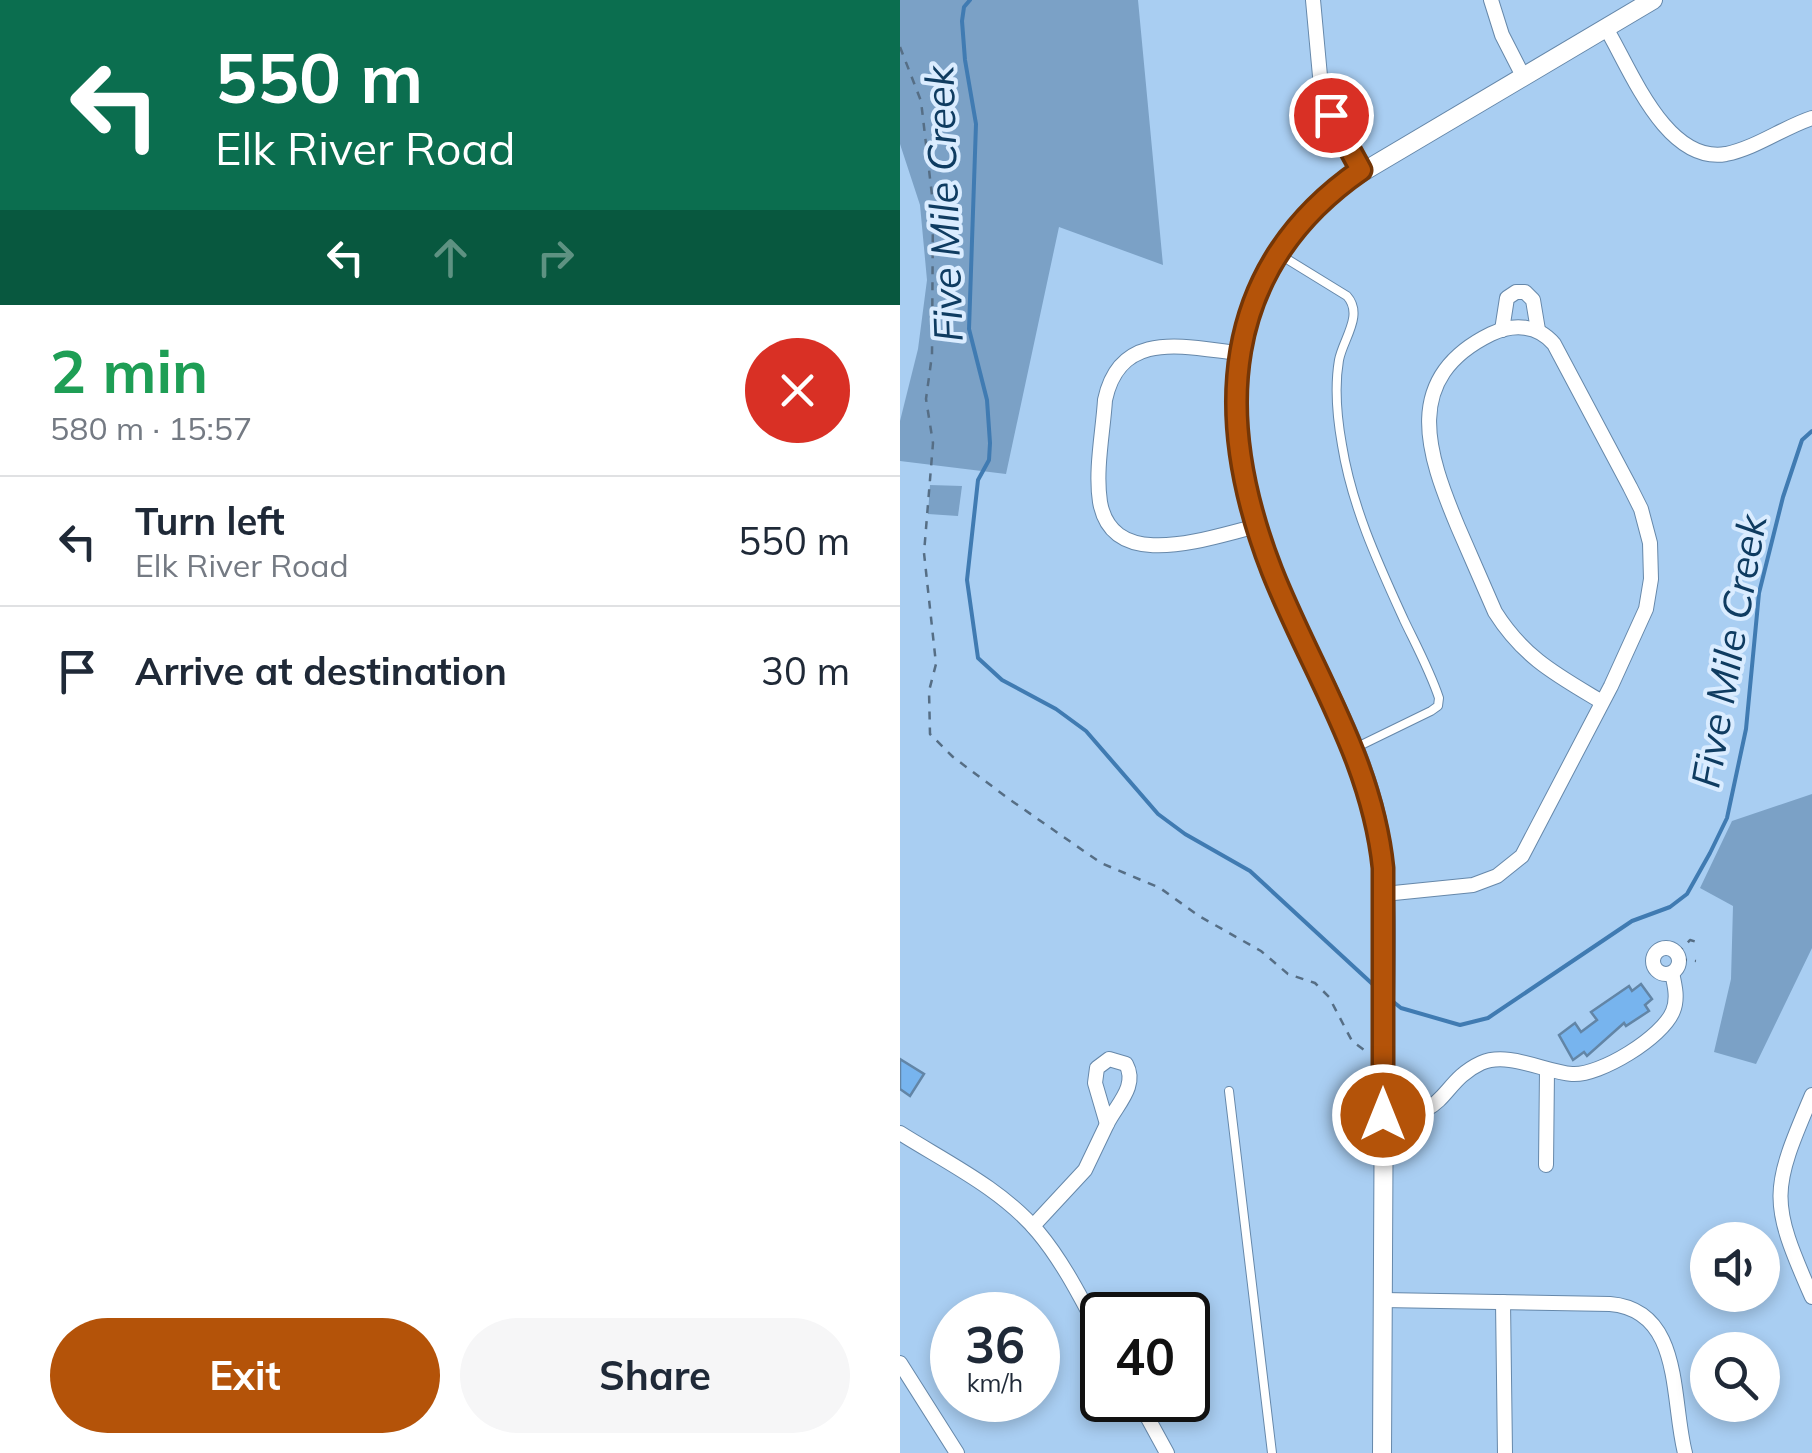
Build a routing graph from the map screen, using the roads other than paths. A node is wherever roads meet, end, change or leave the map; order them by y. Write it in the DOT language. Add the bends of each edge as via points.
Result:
graph roads {
  1 [pos="1313,0"];
  2 [pos="1491,0"];
  3 [pos="1654,0"];
  4 [pos="1606,28"];
  5 [pos="1523,76"];
  6 [pos="1812,118"];
  7 [pos="1361,170"];
  8 [pos="1278,254"];
  9 [pos="1502,330"];
  10 [pos="1538,330"];
  11 [pos="1238,353"];
  12 [pos="1258,526"];
  13 [pos="1602,702"];
  14 [pos="1353,749"];
  15 [pos="1384,894"];
  16 [pos="1676,962"];
  17 [pos="1547,1070"];
  18 [pos="1229,1092"];
  19 [pos="1810,1103"];
  20 [pos="1383,1115"];
  21 [pos="1107,1124"];
  22 [pos="900,1133"];
  23 [pos="1546,1165"];
  24 [pos="1033,1226"];
  25 [pos="1812,1296"];
  26 [pos="1080,1297"];
  27 [pos="1382,1300"];
  28 [pos="1502,1302"];
  29 [pos="900,1363"];
  30 [pos="1150,1422"];
  31 [pos="957,1453"];
  32 [pos="1166,1453"];
  33 [pos="1272,1453"];
  34 [pos="1382,1453"];
  35 [pos="1505,1453"];
  36 [pos="1684,1453"];
  1 -- 7 [label="street" via="1326,102"];
  2 -- 5 [label="street"];
  3 -- 4 [label="street"];
  4 -- 5 [label="street"];
  4 -- 6 [label="street" via="1668,131 1692,150 1736,151"];
  5 -- 7 [label="street"];
  7 -- 8 [label="street" via="1312,210"];
  8 -- 11 [label="street" via="1254,299"];
  8 -- 14 [label="lane" via="1354,306 1336,378 1346,470 1370,544 1439,698 1432,711"];
  9 -- 10 [label="street"];
  9 -- 10 [label="street" via="1505,302 1516,292 1534,300"];
  9 -- 13 [label="street" via="1465,350 1440,377 1428,414 1432,460 1510,635 1540,664"];
  10 -- 13 [label="street" via="1554,344 1641,509 1650,544 1646,609"];
  11 -- 12 [label="street" via="1239,435"];
  11 -- 12 [label="street" via="1154,347 1118,366 1105,400 1100,494 1115,531 1143,546"];
  12 -- 14 [label="street" via="1281,593"];
  13 -- 15 [label="street" via="1530,842 1510,867 1473,884"];
  14 -- 15 [label="street" via="1380,838"];
  15 -- 20 [label="street"];
  16 -- 17 [label="street" via="1675,1006 1666,1025 1590,1074"];
  17 -- 20 [label="street" via="1485,1062 1428,1110"];
  17 -- 23 [label="street"];
  18 -- 33 [label="lane"];
  19 -- 25 [label="street" via="1782,1170 1780,1208"];
  20 -- 27 [label="street"];
  21 -- 24 [label="street" via="1085,1170"];
  22 -- 24 [label="street"];
  24 -- 26 [label="street"];
  27 -- 28 [label="street"];
  27 -- 34 [label="street"];
  28 -- 35 [label="street"];
  28 -- 36 [label="street" via="1622,1305 1644,1314 1666,1346"];
  29 -- 31 [label="street"];
  30 -- 32 [label="street"];
}
